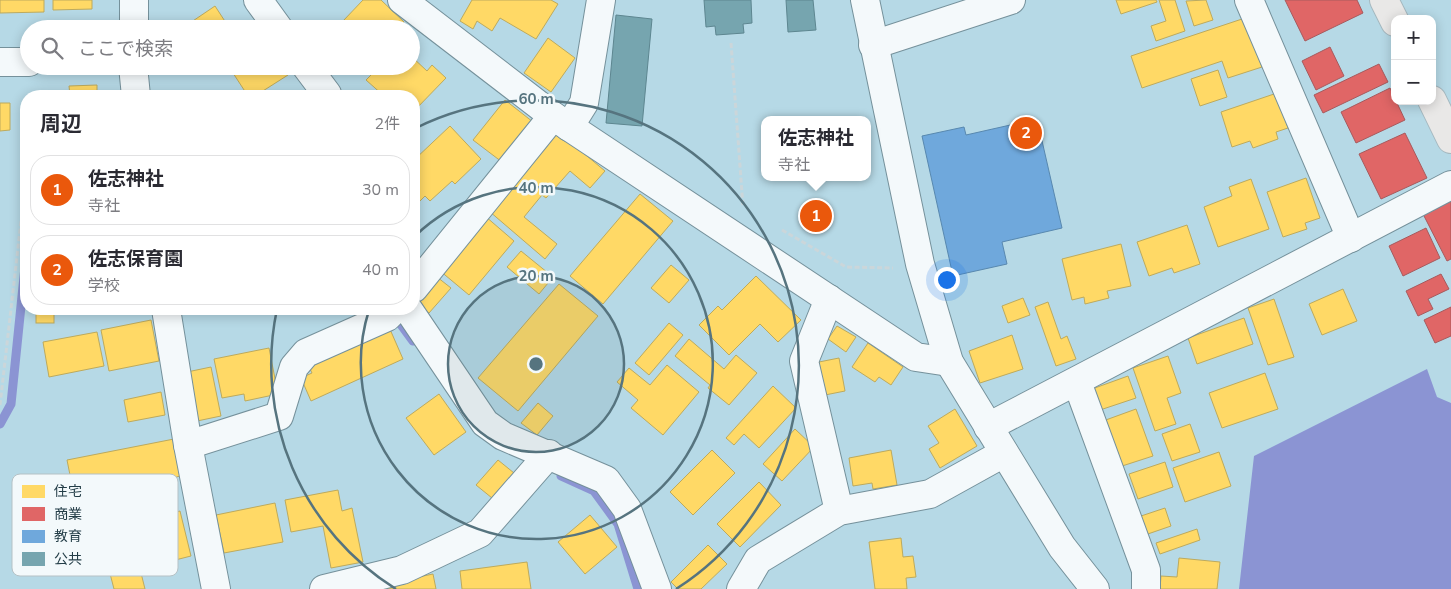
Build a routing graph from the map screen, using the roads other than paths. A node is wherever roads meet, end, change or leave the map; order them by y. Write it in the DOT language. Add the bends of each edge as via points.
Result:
graph roads {
  1 [pos="134,0"];
  2 [pos="258,0"];
  3 [pos="402,0"];
  4 [pos="601,0"];
  5 [pos="865,0"];
  6 [pos="1012,0"];
  7 [pos="1249,0"];
  8 [pos="1384,0"];
  9 [pos="1392,15"];
  10 [pos="134,20"];
  11 [pos="272,20"];
  12 [pos="873,45"];
  13 [pos="0,62"];
  14 [pos="20,62"];
  15 [pos="134,75"];
  16 [pos="313,75"];
  17 [pos="135,90"];
  18 [pos="324,90"];
  19 [pos="1434,105"];
  20 [pos="561,122"];
  21 [pos="1451,139"];
  22 [pos="1451,185"];
  23 [pos="1361,232"];
  24 [pos="420,281"];
  25 [pos="829,299"];
  26 [pos="167,315"];
  27 [pos="387,315"];
  28 [pos="399,315"];
  29 [pos="949,362"];
  30 [pos="1077,382"];
  31 [pos="988,428"];
  32 [pos="188,445"];
  33 [pos="1004,453"];
  34 [pos="541,463"];
  35 [pos="839,511"];
  36 [pos="216,589"];
  37 [pos="324,589"];
  38 [pos="657,589"];
  39 [pos="741,589"];
  40 [pos="1095,589"];
  41 [pos="1146,589"];
  1 -- 10 [label="street"];
  2 -- 11 [label="street"];
  3 -- 20 [label="street"];
  4 -- 20 [label="street" via="584,103"];
  5 -- 12 [label="street"];
  6 -- 12 [label="street"];
  7 -- 23 [label="street"];
  8 -- 9 [label="main road"];
  12 -- 29 [label="street" via="920,264"];
  13 -- 14 [label="street"];
  15 -- 17 [label="street"];
  16 -- 18 [label="street"];
  19 -- 21 [label="main road"];
  20 -- 24 [label="street"];
  20 -- 25 [label="street"];
  22 -- 23 [label="street"];
  23 -- 30 [label="street"];
  25 -- 29 [label="street" via="916,357"];
  25 -- 35 [label="street" via="804,361"];
  26 -- 32 [label="street"];
  27 -- 32 [label="street" via="306,353 294,367 280,416"];
  28 -- 34 [label="street" via="485,423"];
  29 -- 31 [label="street"];
  30 -- 31 [label="street"];
  30 -- 41 [label="street" via="1146,570"];
  31 -- 33 [label="street"];
  32 -- 36 [label="street"];
  33 -- 35 [label="street" via="930,494"];
  33 -- 40 [label="street" via="1062,547"];
  34 -- 37 [label="street" via="480,533 402,570"];
  34 -- 38 [label="street" via="606,480 627,509"];
  35 -- 39 [label="street" via="758,560"];
}
